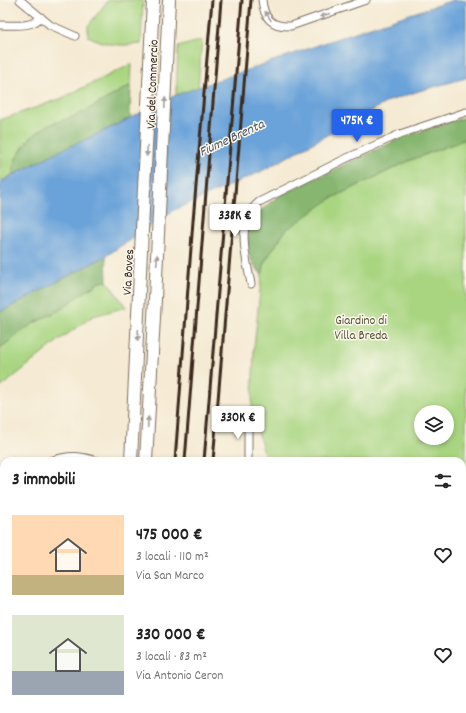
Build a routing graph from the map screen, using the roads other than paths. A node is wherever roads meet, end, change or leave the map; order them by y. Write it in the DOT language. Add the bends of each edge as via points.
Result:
graph roads {
  1 [pos="20,0"];
  2 [pos="153,0"];
  3 [pos="169,0"];
  4 [pos="262,0"];
  5 [pos="366,0"];
  6 [pos="41,17"];
  7 [pos="0,25"];
  8 [pos="75,36"];
  9 [pos="150,85"];
  10 [pos="466,112"];
  11 [pos="251,284"];
  12 [pos="248,418"];
  13 [pos="63,457"];
  14 [pos="78,457"];
  15 [pos="131,457"];
  16 [pos="146,457"];
  17 [pos="248,457"];
  1 -- 6 [label="street"];
  2 -- 9 [label="highway, Via del Commercio"];
  16 -- 3 [label="highway, Via del Commercio, one-way"];
  5 -- 4 [label="street, one-way" via="291,26 275,25 266,16"];
  6 -- 7 [label="street" via="31,24"];
  6 -- 8 [label="street" via="56,28"];
  9 -- 15 [label="highway, Via Boves, one-way"];
  10 -- 11 [label="street" via="400,134 259,202 249,212 245,226 244,246"];
  12 -- 17 [label="street"];
  13 -- 14 [label="street"];
}
